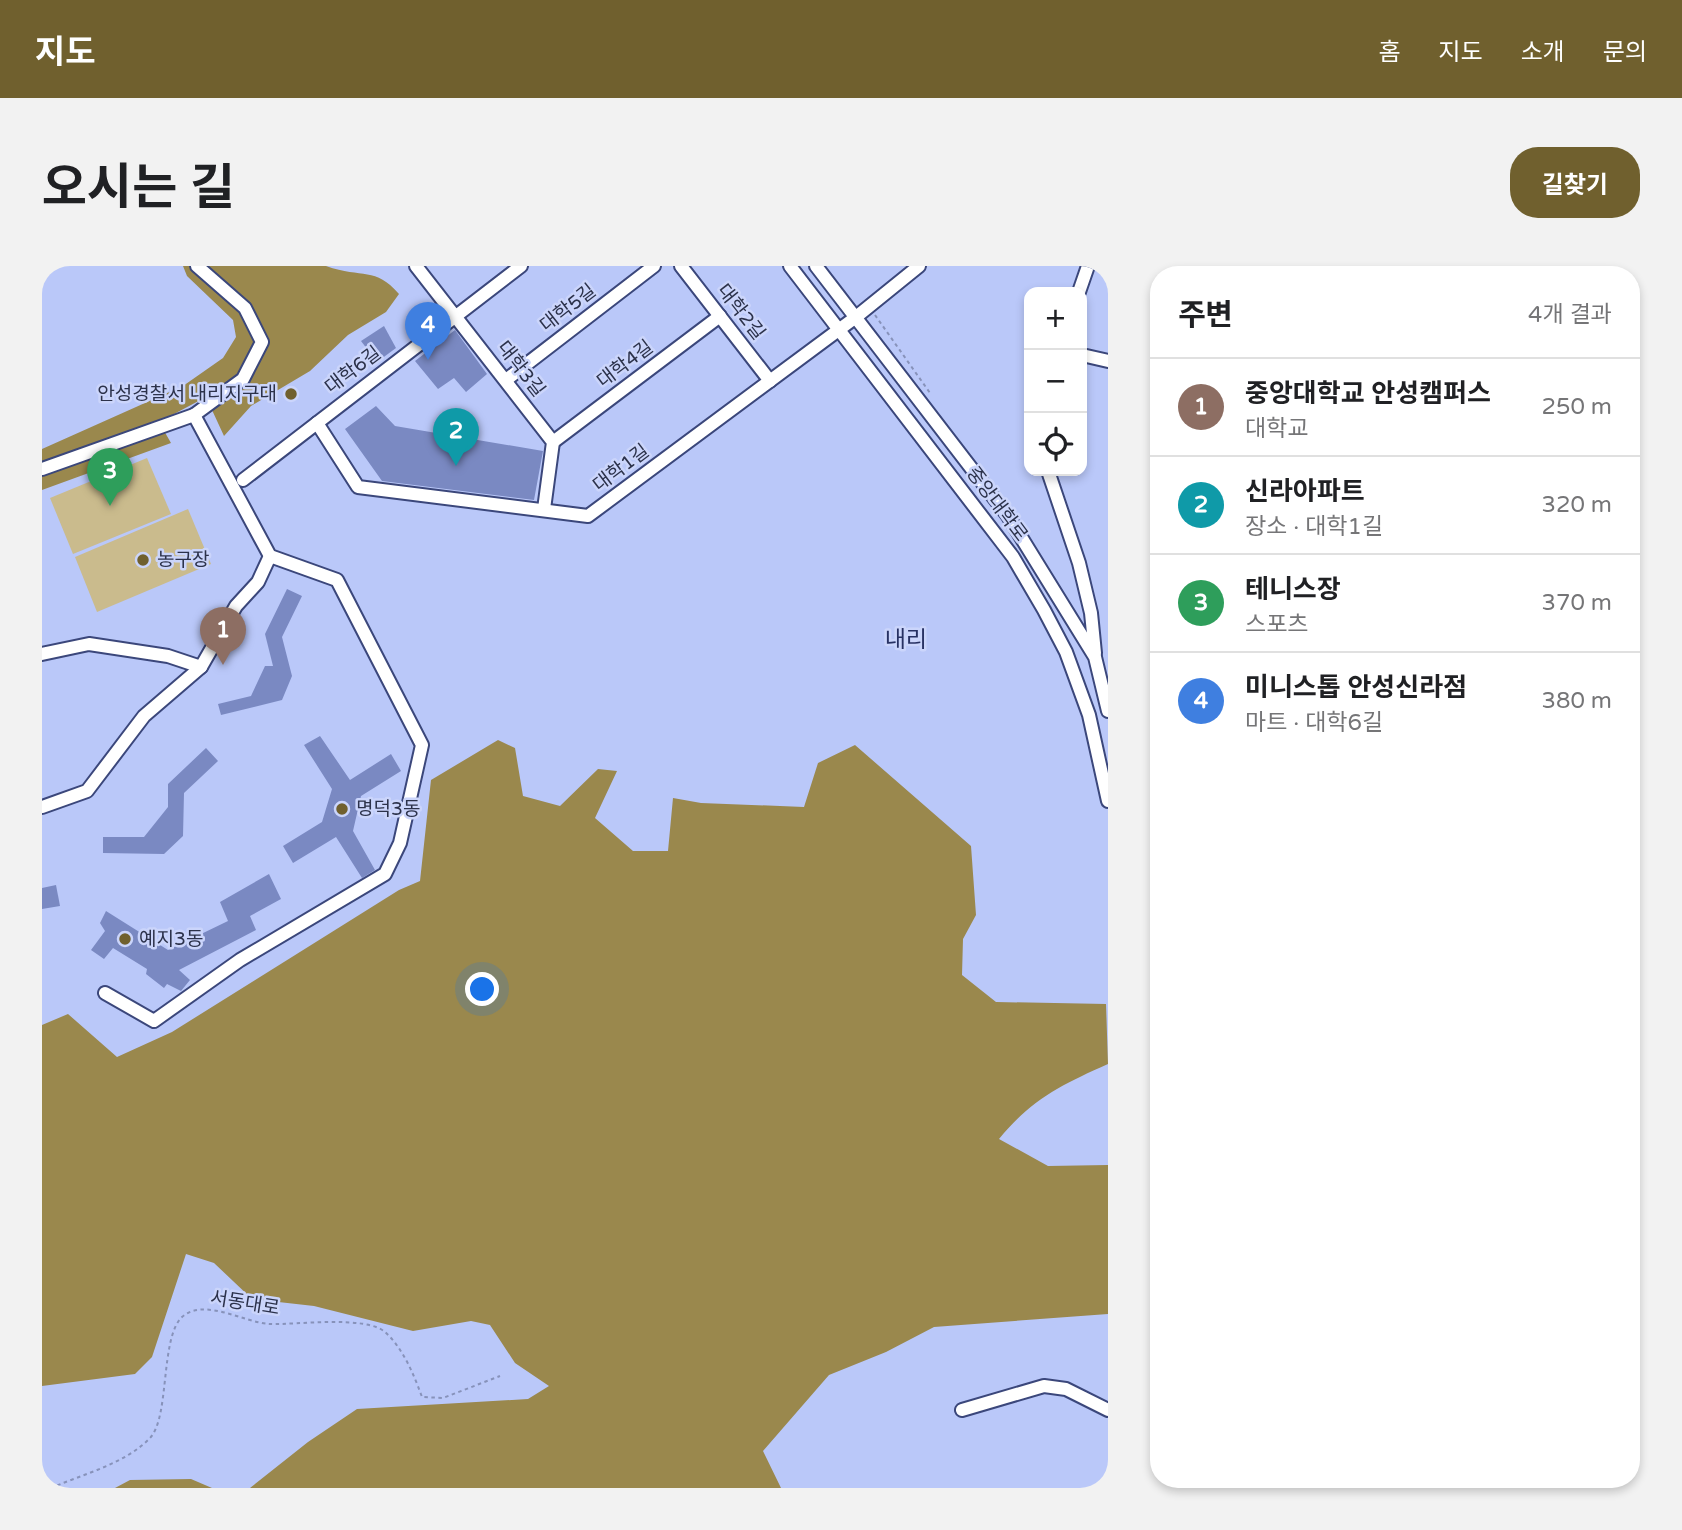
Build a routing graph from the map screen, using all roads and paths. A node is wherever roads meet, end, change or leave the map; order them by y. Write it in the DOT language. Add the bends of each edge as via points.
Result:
graph roads {
  1 [pos="197,266"];
  2 [pos="416,266"];
  3 [pos="521,266"];
  4 [pos="654,266"];
  5 [pos="681,266"];
  6 [pos="790,266"];
  7 [pos="816,266"];
  8 [pos="919,266"];
  9 [pos="1088,266"];
  10 [pos="1081,287"];
  11 [pos="456,316"];
  12 [pos="719,316"];
  13 [pos="856,317"];
  14 [pos="840,330"];
  15 [pos="1087,356"];
  16 [pos="1108,361"];
  17 [pos="506,380"];
  18 [pos="770,382"];
  19 [pos="194,415"];
  20 [pos="317,423"];
  21 [pos="554,442"];
  22 [pos="42,469"];
  23 [pos="1050,476"];
  24 [pos="243,480"];
  25 [pos="544,509"];
  26 [pos="270,556"];
  27 [pos="42,654"];
  28 [pos="1095,657"];
  29 [pos="201,667"];
  30 [pos="1108,711"];
  31 [pos="1108,801"];
  32 [pos="42,807"];
  33 [pos="105,993"];
  34 [pos="500,1376"];
  35 [pos="962,1410"];
  36 [pos="1108,1410"];
  37 [pos="51,1488"];
  1 -- 19 [label="street" via="245,308 262,342 243,379"];
  2 -- 11 [label="street, 대학3길"];
  3 -- 11 [label="street, 대학6길"];
  4 -- 17 [label="street, 대학5길"];
  5 -- 12 [label="street, 대학2길"];
  6 -- 14 [label="street, 중앙대학로"];
  7 -- 13 [label="street, 중앙대학로"];
  8 -- 13 [label="street, 대학1길"];
  9 -- 10 [label="street"];
  11 -- 17 [label="street, 대학3길"];
  11 -- 20 [label="street, 대학6길"];
  12 -- 18 [label="street, 대학2길"];
  12 -- 21 [label="street, 대학4길"];
  13 -- 14 [label="street, 대학1길"];
  13 -- 28 [label="street, 중앙대학로" via="1008,516"];
  14 -- 18 [label="street, 대학1길"];
  14 -- 31 [label="street, 중앙대학로" via="1013,557 1044,610 1066,652 1089,715"];
  15 -- 16 [label="street"];
  17 -- 21 [label="street, 대학3길"];
  18 -- 25 [label="street, 대학1길" via="588,516"];
  19 -- 22 [label="street"];
  19 -- 26 [label="street"];
  20 -- 24 [label="street, 대학6길"];
  20 -- 25 [label="street, 대학1길" via="358,487"];
  21 -- 25 [label="street"];
  23 -- 28 [label="street" via="1079,563"];
  26 -- 29 [label="street" via="258,582 236,606"];
  26 -- 33 [label="street" via="337,580 422,745 400,843 385,874 240,960 154,1021"];
  27 -- 29 [label="street" via="89,643 168,656"];
  28 -- 30 [label="street, 중앙대학로"];
  29 -- 32 [label="street" via="144,716 87,791"];
  34 -- 37 [label="path, 서동대로" via="434,1400 422,1397 405,1360 384,1331 332,1323 266,1324 203,1310 190,1312 172,1332 152,1437 128,1455"];
  35 -- 36 [label="street" via="1044,1386 1066,1389"];
}
